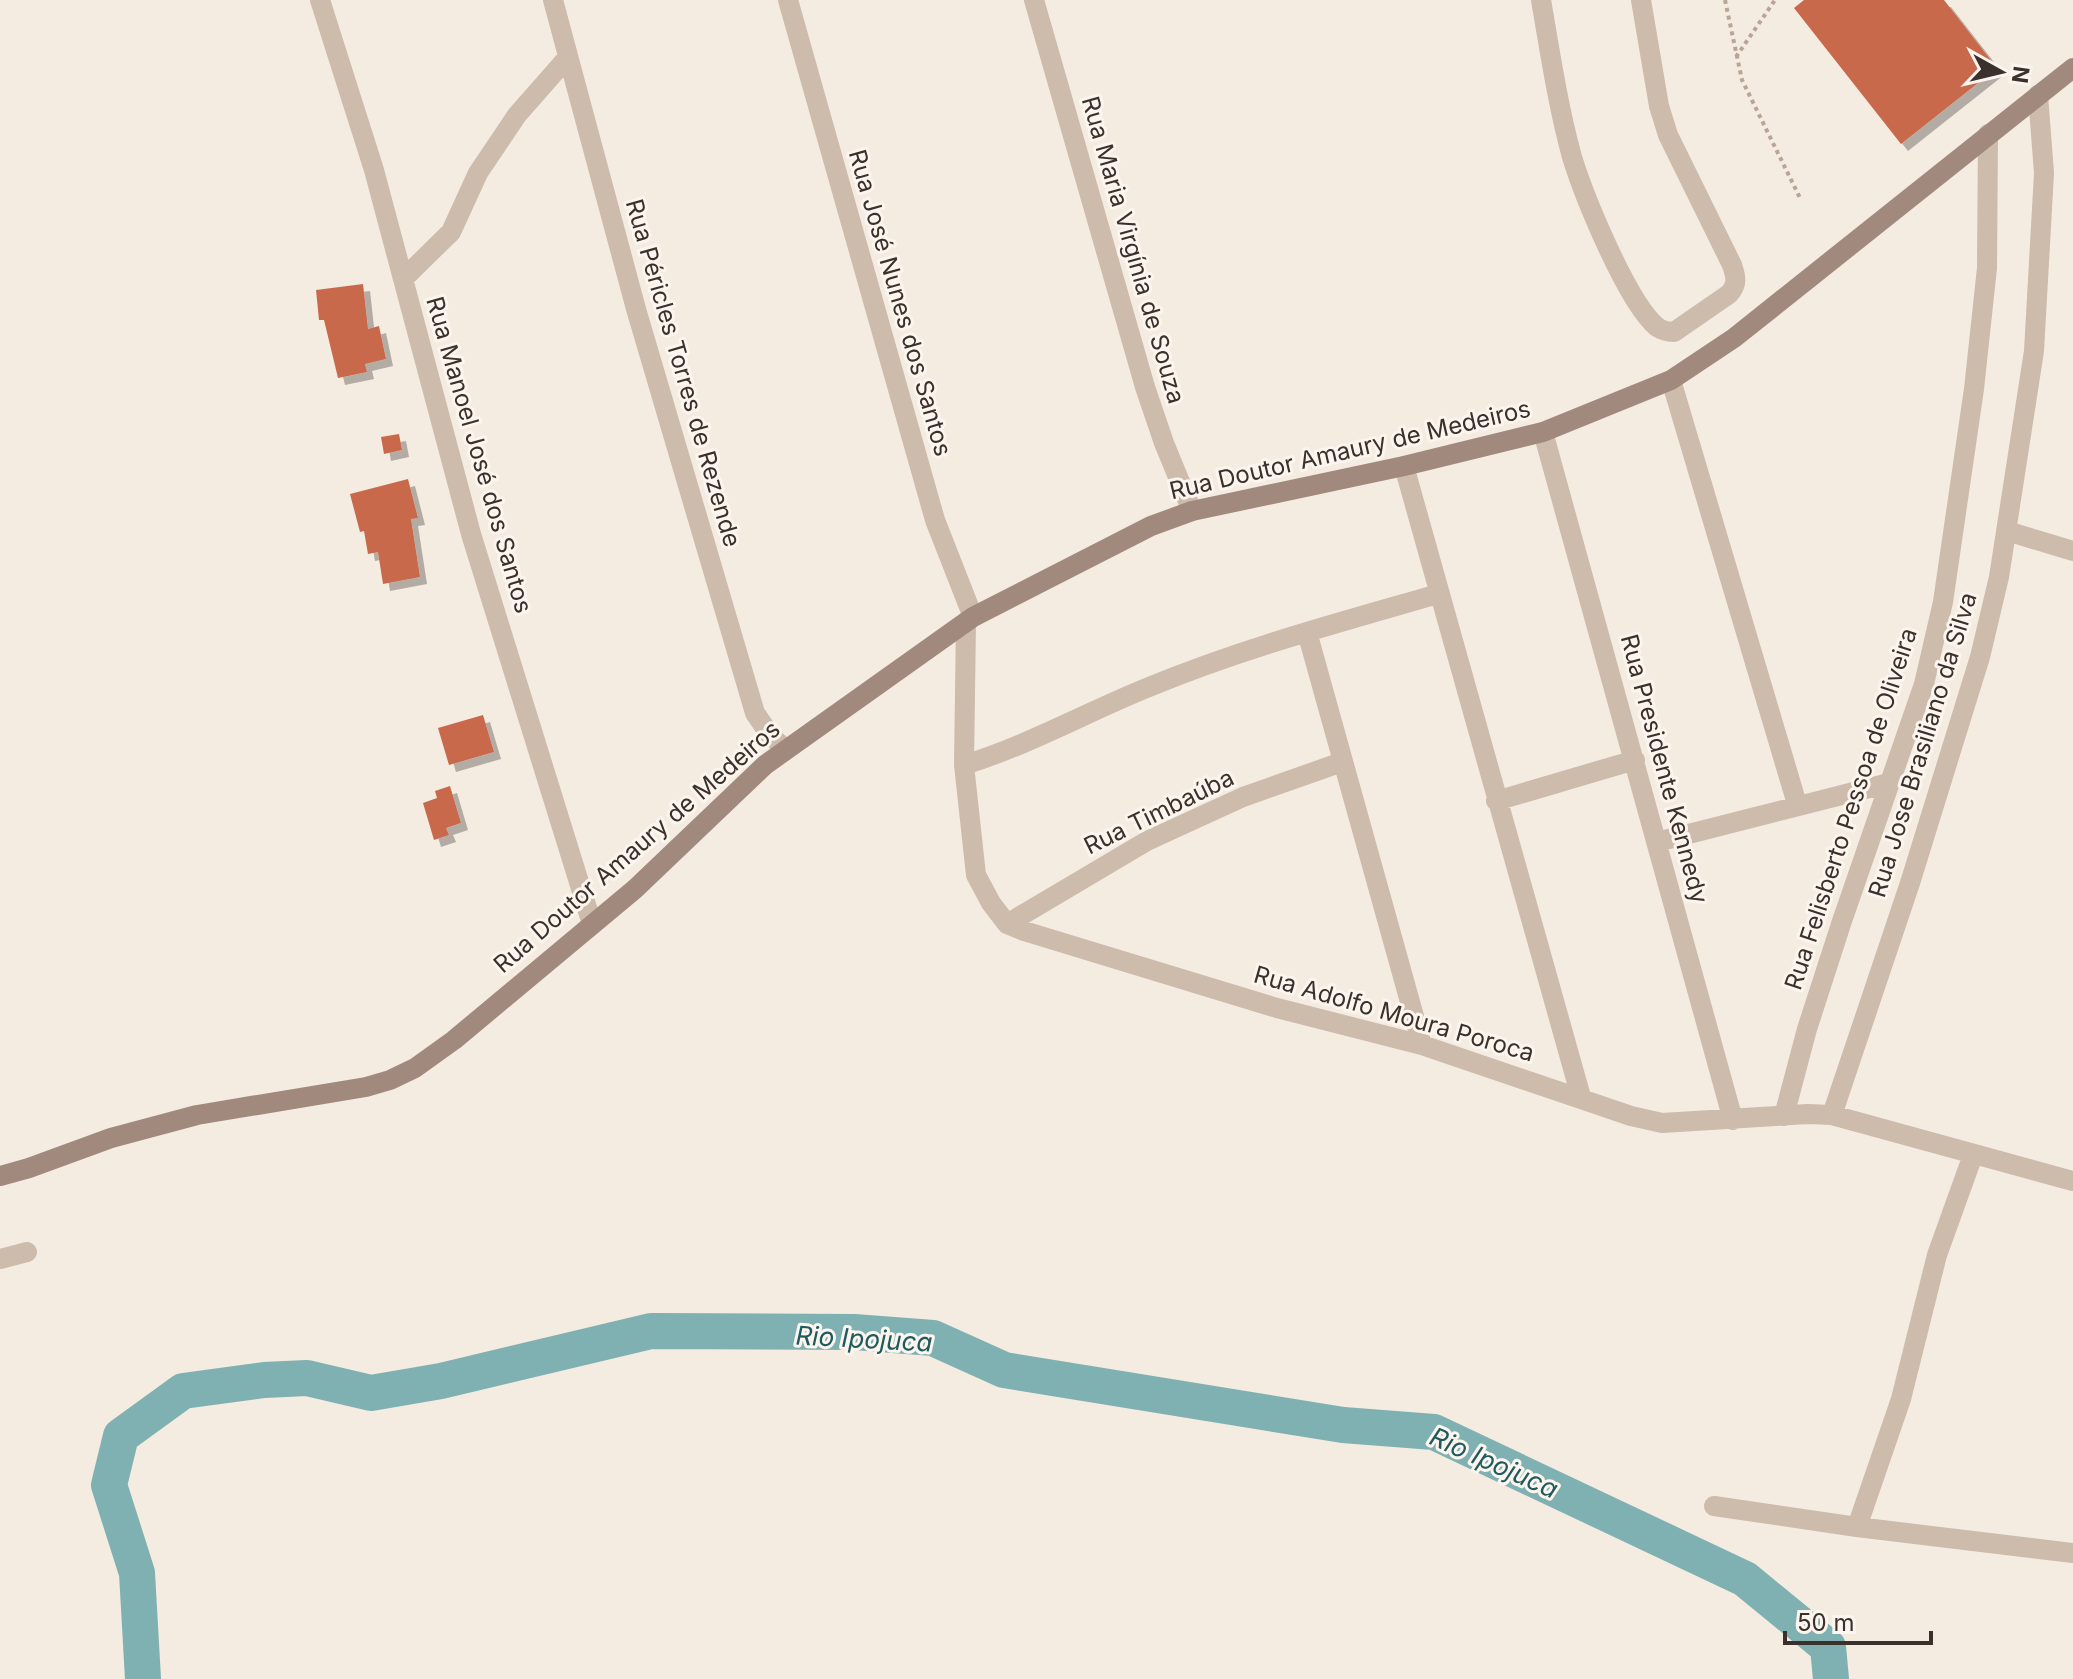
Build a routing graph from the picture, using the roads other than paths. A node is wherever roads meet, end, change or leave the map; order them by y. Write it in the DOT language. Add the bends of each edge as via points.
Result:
graph roads {
  1 [pos="320,0"];
  2 [pos="553,0"];
  3 [pos="788,0"];
  4 [pos="1034,0"];
  5 [pos="1541,0"];
  6 [pos="1641,0"];
  7 [pos="568,57"];
  8 [pos="2073,68"];
  9 [pos="2038,95"];
  10 [pos="1988,134"];
  11 [pos="403,279"];
  12 [pos="1671,380"];
  13 [pos="1543,432"];
  14 [pos="1404,466"];
  15 [pos="1192,511"];
  16 [pos="2007,531"];
  17 [pos="2073,551"];
  18 [pos="1438,594"];
  19 [pos="969,620"];
  20 [pos="1307,632"];
  21 [pos="785,749"];
  22 [pos="1635,760"];
  23 [pos="1342,762"];
  24 [pos="964,765"];
  25 [pos="1889,783"];
  26 [pos="1496,801"];
  27 [pos="1797,804"];
  28 [pos="1657,842"];
  29 [pos="592,924"];
  30 [pos="1007,924"];
  31 [pos="1422,1045"];
  32 [pos="1581,1097"];
  33 [pos="1832,1115"];
  34 [pos="1784,1116"];
  35 [pos="1733,1120"];
  36 [pos="1973,1155"];
  37 [pos="0,1176"];
  38 [pos="2073,1181"];
  39 [pos="27,1252"];
  40 [pos="0,1259"];
  41 [pos="1714,1506"];
  42 [pos="1857,1527"];
  43 [pos="2073,1553"];
  1 -- 11 [label="street, Rua Manoel José dos Santos"];
  2 -- 7 [label="street, Rua Péricles Torres de Rezende"];
  3 -- 19 [label="street, Rua José Nunes dos Santos" via="935,520"];
  4 -- 15 [label="street, Rua Maria Virgínia de Souza" via="1145,387"];
  5 -- 6 [label="street" via="1573,159 1600,230 1634,297 1658,328 1674,332 1729,294 1736,278 1668,135"];
  7 -- 11 [label="street" via="517,115 478,173 451,232"];
  7 -- 21 [label="street, Rua Péricles Torres de Rezende" via="755,713"];
  8 -- 9 [label="street, Rua Doutor Amaury de Medeiros"];
  9 -- 10 [label="street, Rua Doutor Amaury de Medeiros"];
  9 -- 16 [label="street, Rua Jose Brasiliano da Silva" via="2044,173 2034,351"];
  10 -- 12 [label="street, Rua Doutor Amaury de Medeiros" via="1734,338"];
  10 -- 25 [label="street, Rua Felisberto Pessoa de Oliveira" via="1987,268 1945,587 1924,684"];
  11 -- 29 [label="street, Rua Manoel José dos Santos" via="471,534"];
  12 -- 13 [label="street, Rua Doutor Amaury de Medeiros"];
  12 -- 27 [label="street"];
  13 -- 14 [label="street, Rua Doutor Amaury de Medeiros"];
  13 -- 22 [label="street, Rua Presidente Kennedy"];
  14 -- 15 [label="street, Rua Doutor Amaury de Medeiros"];
  14 -- 18 [label="street"];
  15 -- 19 [label="street, Rua Doutor Amaury de Medeiros" via="1151,526"];
  16 -- 17 [label="street"];
  16 -- 33 [label="street, Rua Jose Brasiliano da Silva" via="1980,657"];
  18 -- 20 [label="street"];
  18 -- 26 [label="street"];
  19 -- 21 [label="street, Rua Doutor Amaury de Medeiros"];
  19 -- 24 [label="street"];
  20 -- 23 [label="street"];
  20 -- 24 [label="street" via="1149,687"];
  21 -- 29 [label="street, Rua Doutor Amaury de Medeiros"];
  22 -- 26 [label="street"];
  22 -- 28 [label="street, Rua Presidente Kennedy"];
  23 -- 30 [label="street, Rua Timbaúba" via="1243,797 1147,841"];
  23 -- 31 [label="street"];
  24 -- 30 [label="street" via="976,875"];
  25 -- 27 [label="street"];
  25 -- 34 [label="street, Rua Felisberto Pessoa de Oliveira" via="1807,1029"];
  26 -- 32 [label="street"];
  27 -- 28 [label="street"];
  28 -- 35 [label="street, Rua Presidente Kennedy"];
  29 -- 37 [label="street, Rua Doutor Amaury de Medeiros" via="454,1040 390,1080 197,1115"];
  30 -- 31 [label="street, Rua Adolfo Moura Poroca" via="1277,1008"];
  31 -- 32 [label="street, Rua Adolfo Moura Poroca"];
  32 -- 35 [label="street, Rua Adolfo Moura Poroca" via="1662,1123"];
  33 -- 34 [label="street, Rua Adolfo Moura Poroca"];
  33 -- 36 [label="street, Rua Adolfo Moura Poroca"];
  34 -- 35 [label="street, Rua Adolfo Moura Poroca"];
  36 -- 38 [label="street, Rua Adolfo Moura Poroca"];
  36 -- 42 [label="street" via="1937,1255 1901,1399"];
  39 -- 40 [label="street"];
  41 -- 42 [label="street"];
  42 -- 43 [label="street"];
}
